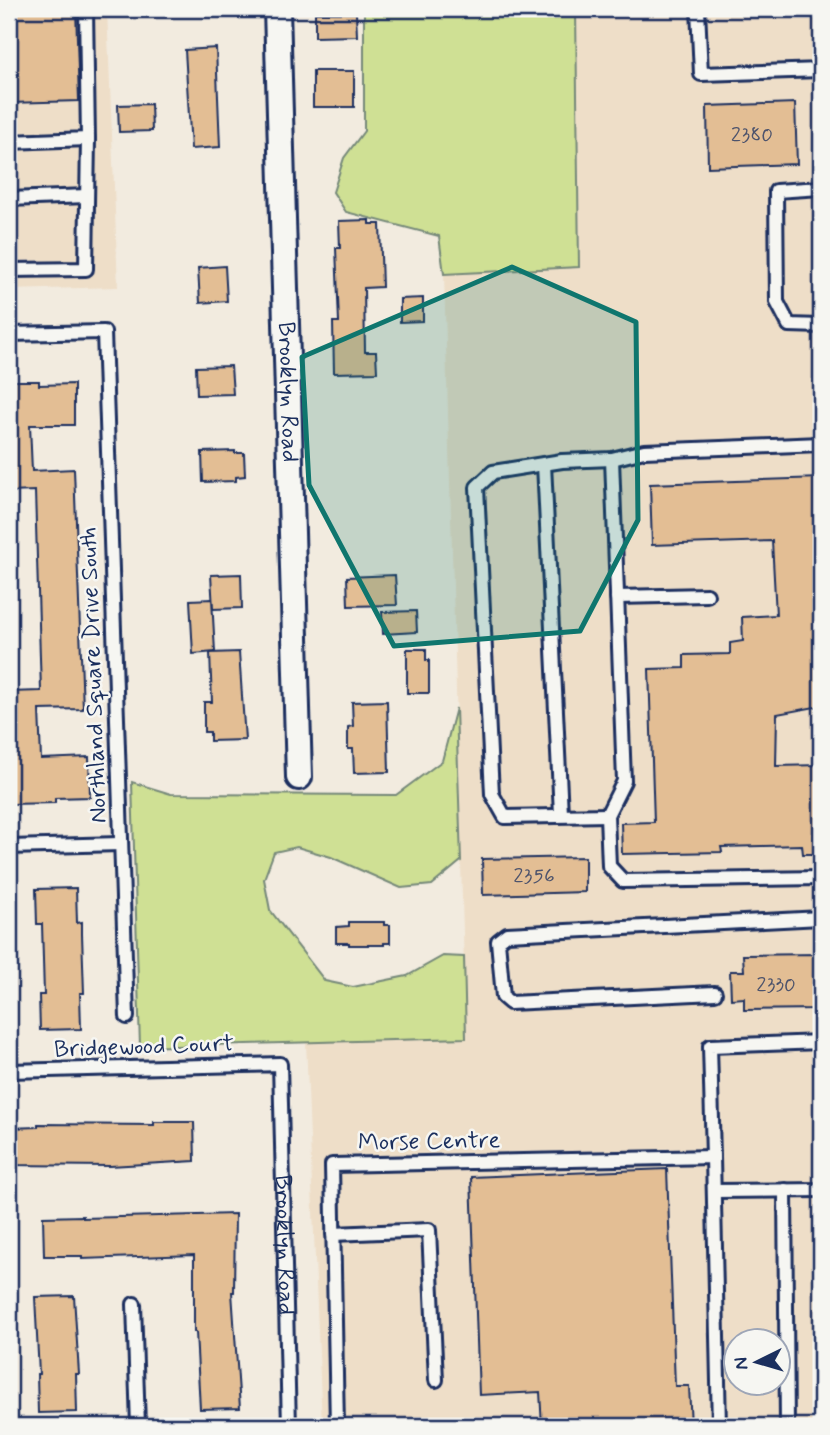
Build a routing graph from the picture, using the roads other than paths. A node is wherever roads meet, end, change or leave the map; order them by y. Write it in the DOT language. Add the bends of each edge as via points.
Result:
graph roads {
  1 [pos="86,9"];
  2 [pos="277,9"];
  3 [pos="698,9"];
  4 [pos="821,70"];
  5 [pos="88,139"];
  6 [pos="9,142"];
  7 [pos="821,188"];
  8 [pos="87,196"];
  9 [pos="9,199"];
  10 [pos="9,270"];
  11 [pos="821,326"];
  12 [pos="9,334"];
  13 [pos="821,444"];
  14 [pos="612,459"];
  15 [pos="544,464"];
  16 [pos="707,595"];
  17 [pos="617,597"];
  18 [pos="299,777"];
  19 [pos="561,814"];
  20 [pos="607,815"];
  21 [pos="120,844"];
  22 [pos="9,847"];
  23 [pos="821,878"];
  24 [pos="821,918"];
  25 [pos="715,993"];
  26 [pos="127,1017"];
  27 [pos="821,1042"];
  28 [pos="280,1064"];
  29 [pos="9,1071"];
  30 [pos="713,1157"];
  31 [pos="785,1190"];
  32 [pos="821,1190"];
  33 [pos="714,1191"];
  34 [pos="333,1234"];
  35 [pos="134,1304"];
  36 [pos="436,1381"];
  37 [pos="138,1426"];
  38 [pos="289,1426"];
  39 [pos="337,1426"];
  40 [pos="719,1426"];
  41 [pos="786,1426"];
  1 -- 5 [label="lane"];
  2 -- 18 [label="street, Brooklyn Road"];
  3 -- 4 [label="lane" via="701,74"];
  5 -- 6 [label="lane"];
  5 -- 8 [label="lane"];
  7 -- 11 [label="lane" via="776,191 777,302 789,325"];
  8 -- 9 [label="lane"];
  8 -- 10 [label="lane" via="86,268"];
  12 -- 21 [label="lane, Northland Square Drive South" via="104,332"];
  13 -- 14 [label="lane" via="644,451"];
  14 -- 15 [label="lane"];
  14 -- 17 [label="lane"];
  15 -- 19 [label="lane"];
  15 -- 19 [label="lane" via="493,472 477,486 489,762 492,794 505,817"];
  16 -- 17 [label="lane"];
  17 -- 20 [label="lane" via="624,780"];
  19 -- 20 [label="lane"];
  20 -- 23 [label="lane" via="609,866 623,881"];
  21 -- 22 [label="lane"];
  21 -- 26 [label="lane, Northland Square Drive South"];
  24 -- 25 [label="lane" via="508,934 498,941 503,997 509,1003"];
  27 -- 30 [label="lane" via="710,1046"];
  28 -- 29 [label="lane, Bridgewood Court"];
  28 -- 38 [label="lane, Brooklyn Road"];
  30 -- 33 [label="lane"];
  30 -- 34 [label="lane, Morse Centre" via="332,1164"];
  31 -- 32 [label="lane"];
  31 -- 33 [label="lane"];
  31 -- 41 [label="lane"];
  33 -- 40 [label="lane"];
  34 -- 36 [label="lane" via="429,1230"];
  34 -- 39 [label="lane, Morse Centre"];
  35 -- 37 [label="lane"];
}
